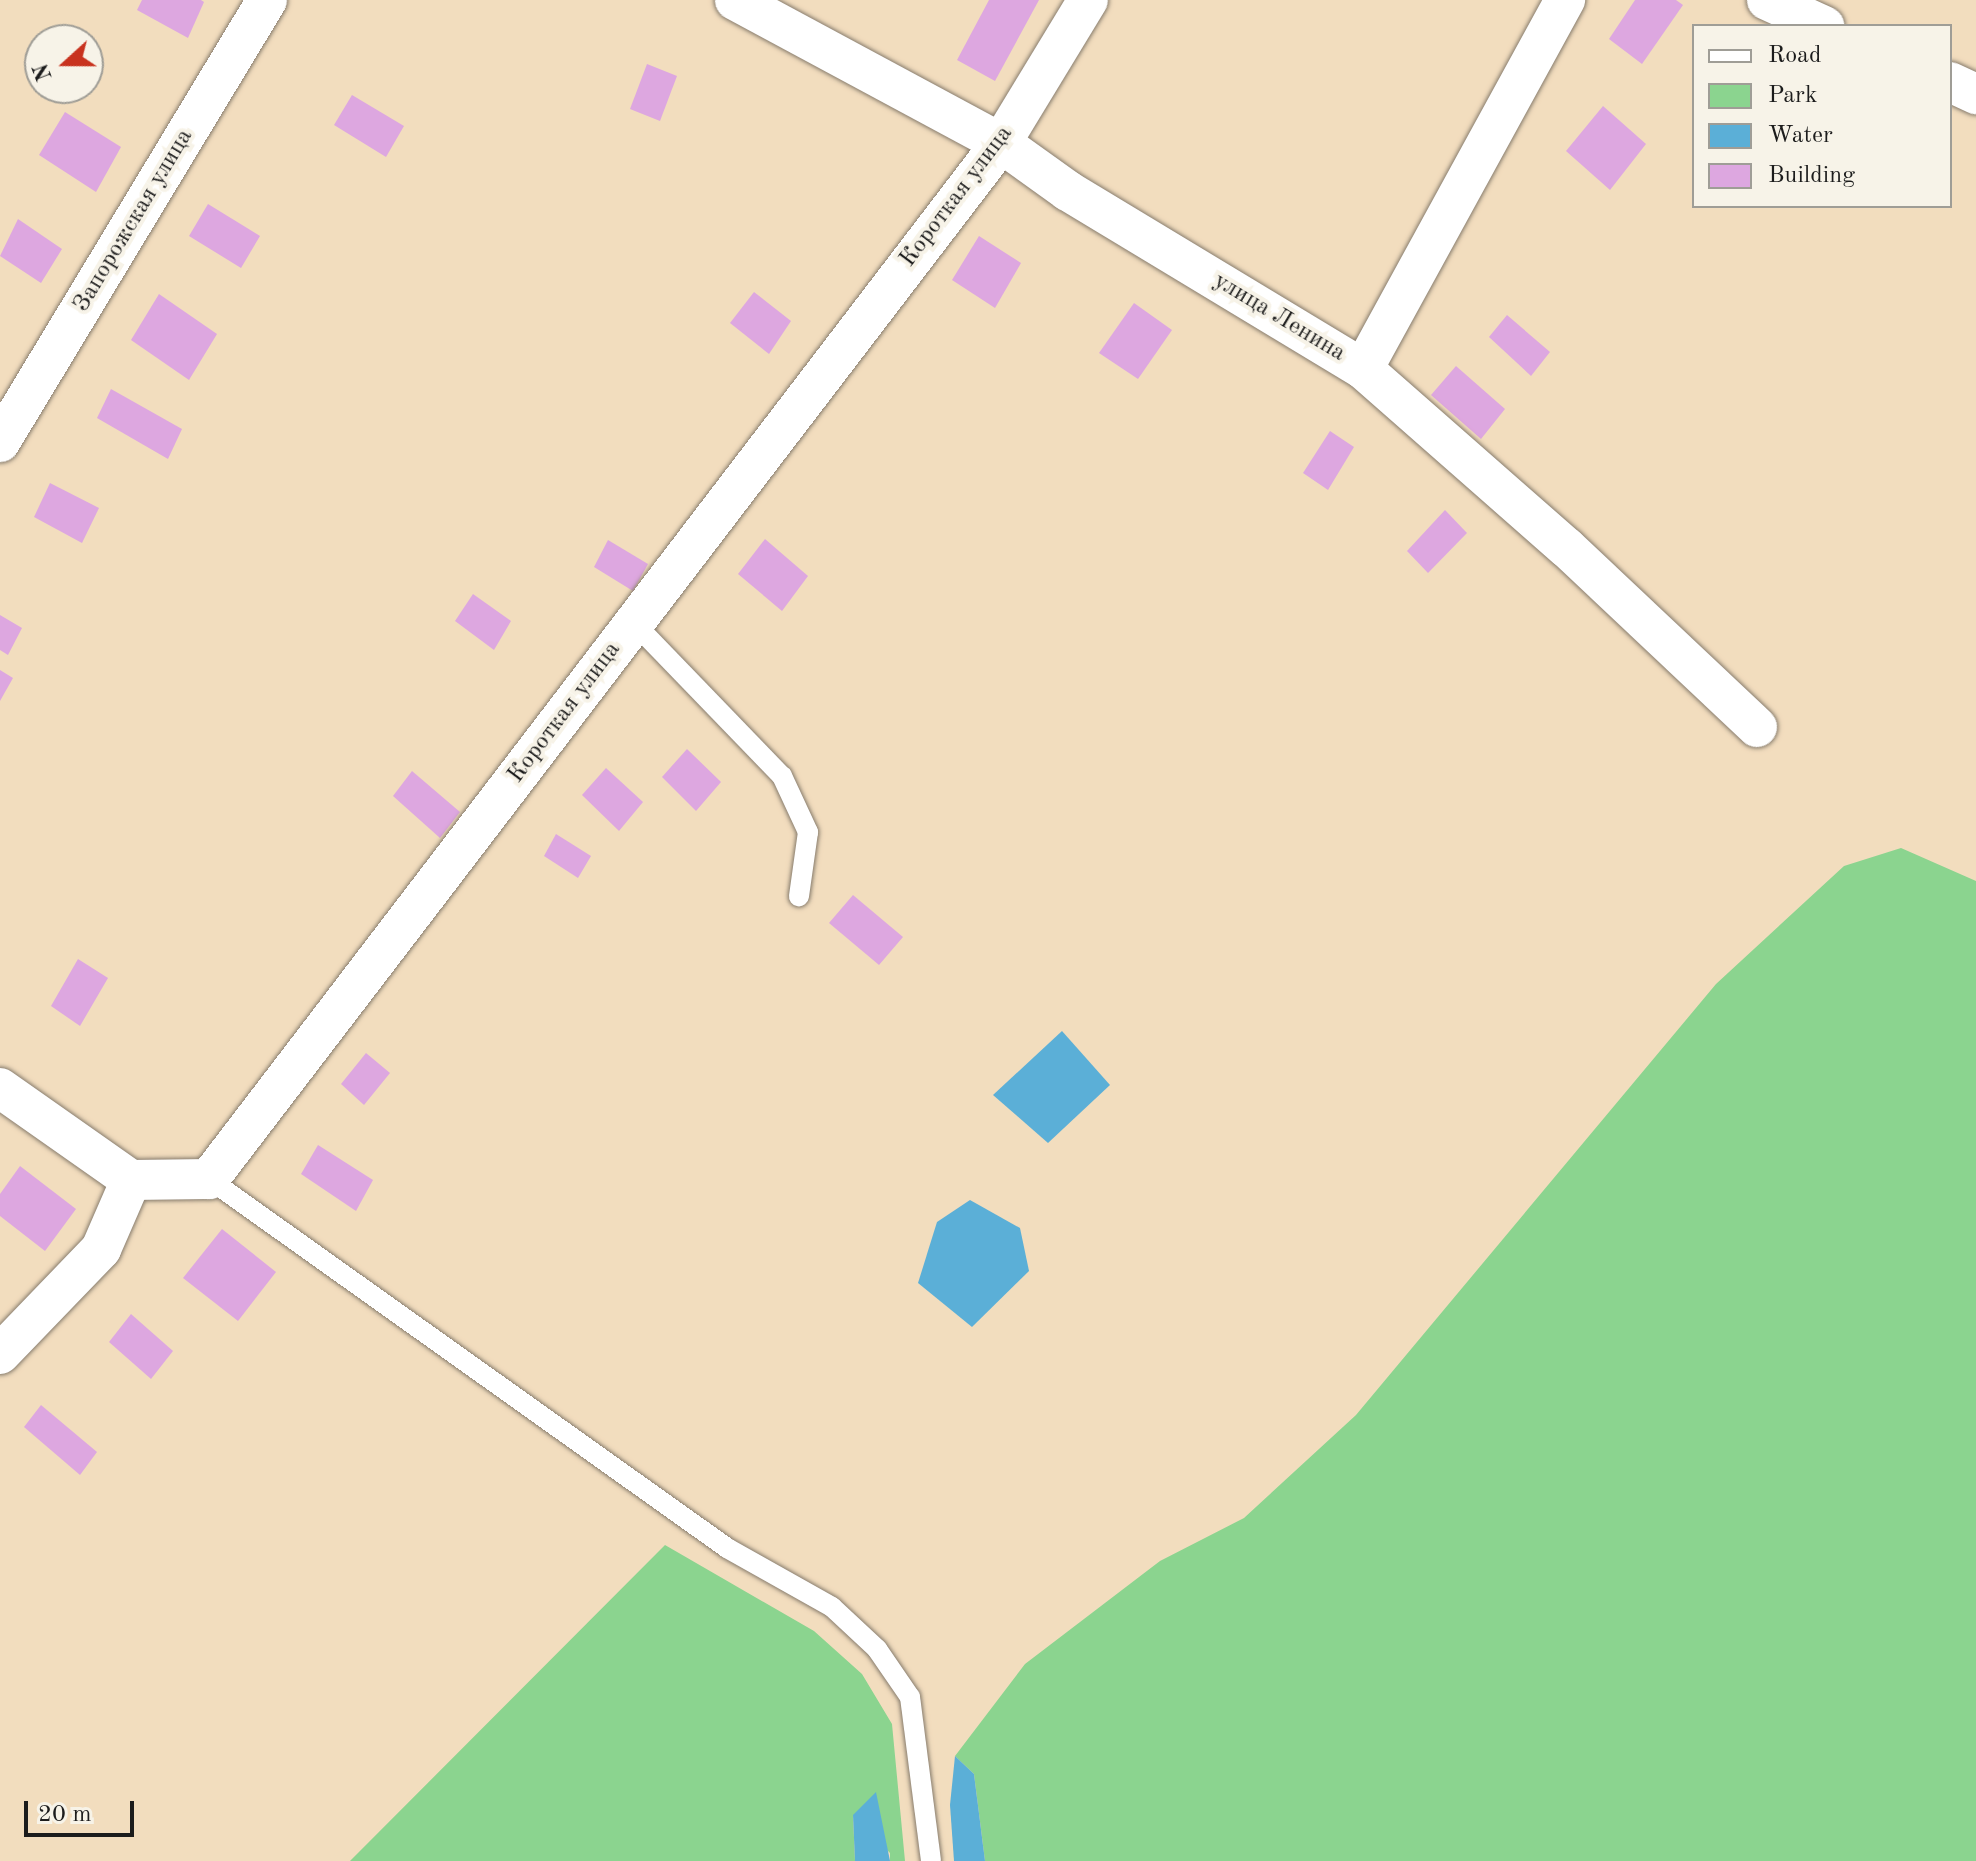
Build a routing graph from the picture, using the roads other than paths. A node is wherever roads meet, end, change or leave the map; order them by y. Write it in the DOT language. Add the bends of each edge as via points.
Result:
graph roads {
  1 [pos="267,0"];
  2 [pos="735,0"];
  3 [pos="1088,0"];
  4 [pos="1565,0"];
  5 [pos="1767,0"];
  6 [pos="1820,24"];
  7 [pos="1952,83"];
  8 [pos="1976,94"];
  9 [pos="1001,143"];
  10 [pos="1363,369"];
  11 [pos="0,442"];
  12 [pos="634,623"];
  13 [pos="1757,727"];
  14 [pos="799,896"];
  15 [pos="0,1088"];
  16 [pos="209,1179"];
  17 [pos="131,1180"];
  18 [pos="0,1354"];
  19 [pos="931,1861"];
  1 -- 11 [label="street, Запорожская улица"];
  2 -- 9 [label="street, улица Ленина"];
  3 -- 9 [label="street, Короткая улица"];
  4 -- 10 [label="street"];
  5 -- 6 [label="street"];
  7 -- 8 [label="street"];
  9 -- 10 [label="street, улица Ленина" via="1068,191"];
  9 -- 12 [label="street, Короткая улица"];
  10 -- 13 [label="street, улица Ленина" via="1567,548"];
  12 -- 14 [label="lane" via="782,776 808,832"];
  12 -- 16 [label="street, Короткая улица"];
  15 -- 17 [label="street"];
  16 -- 17 [label="street"];
  16 -- 19 [label="lane" via="727,1548 832,1607 877,1649 910,1697"];
  17 -- 18 [label="street" via="101,1249"];
}
